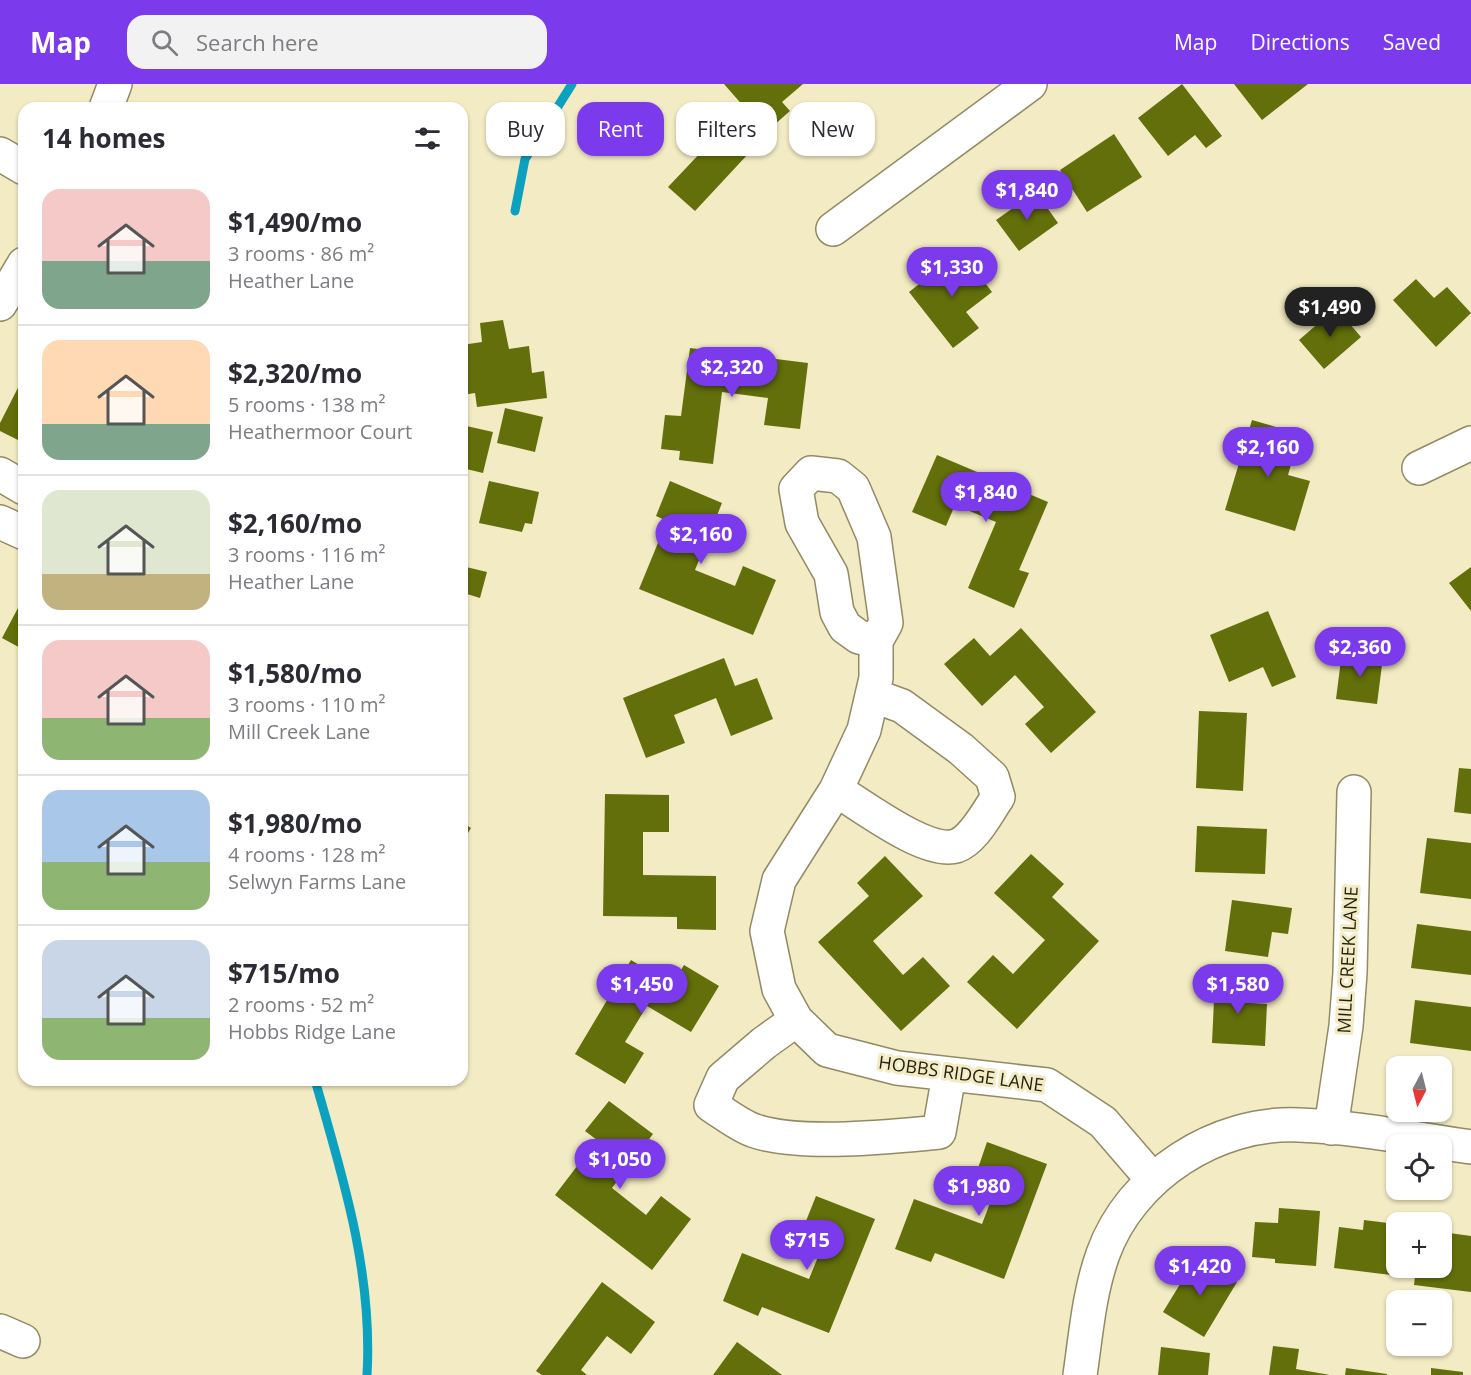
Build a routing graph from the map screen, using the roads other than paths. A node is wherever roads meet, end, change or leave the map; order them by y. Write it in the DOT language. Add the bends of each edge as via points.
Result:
graph roads {
  1 [pos="115,84"];
  2 [pos="1030,84"];
  3 [pos="108,102"];
  4 [pos="0,154"];
  5 [pos="18,164"];
  6 [pos="833,229"];
  7 [pos="18,274"];
  8 [pos="0,304"];
  9 [pos="1471,443"];
  10 [pos="1419,468"];
  11 [pos="0,474"];
  12 [pos="18,484"];
  13 [pos="0,522"];
  14 [pos="18,531"];
  15 [pos="876,641"];
  16 [pos="872,695"];
  17 [pos="836,790"];
  18 [pos="1354,792"];
  19 [pos="796,1020"];
  20 [pos="949,1075"];
  21 [pos="1331,1128"];
  22 [pos="1471,1147"];
  23 [pos="1153,1180"];
  24 [pos="1080,1375"];
  1 -- 3 [label="street"];
  2 -- 6 [label="street"];
  4 -- 5 [label="street"];
  7 -- 8 [label="street"];
  9 -- 10 [label="street"];
  11 -- 12 [label="street"];
  13 -- 14 [label="street"];
  15 -- 16 [label="street, HOBBS RIDGE LANE"];
  16 -- 17 [label="street, HOBBS RIDGE LANE" via="864,730"];
  16 -- 17 [label="street" via="902,706 961,749 992,777 998,796 975,831 958,846 940,847 914,837"];
  17 -- 19 [label="street, HOBBS RIDGE LANE" via="778,880 767,931 779,989"];
  18 -- 21 [label="street, MILL CREEK LANE" via="1350,973"];
  19 -- 20 [label="street, HOBBS RIDGE LANE" via="827,1050 897,1068"];
  19 -- 20 [label="street" via="723,1078 711,1105 754,1131 787,1138 939,1132"];
  20 -- 23 [label="street, HOBBS RIDGE LANE" via="1047,1085 1103,1122"];
  21 -- 22 [label="street"];
  21 -- 23 [label="street" via="1256,1128 1214,1140"];
  23 -- 24 [label="street" via="1125,1214 1103,1253 1091,1296"];
}
